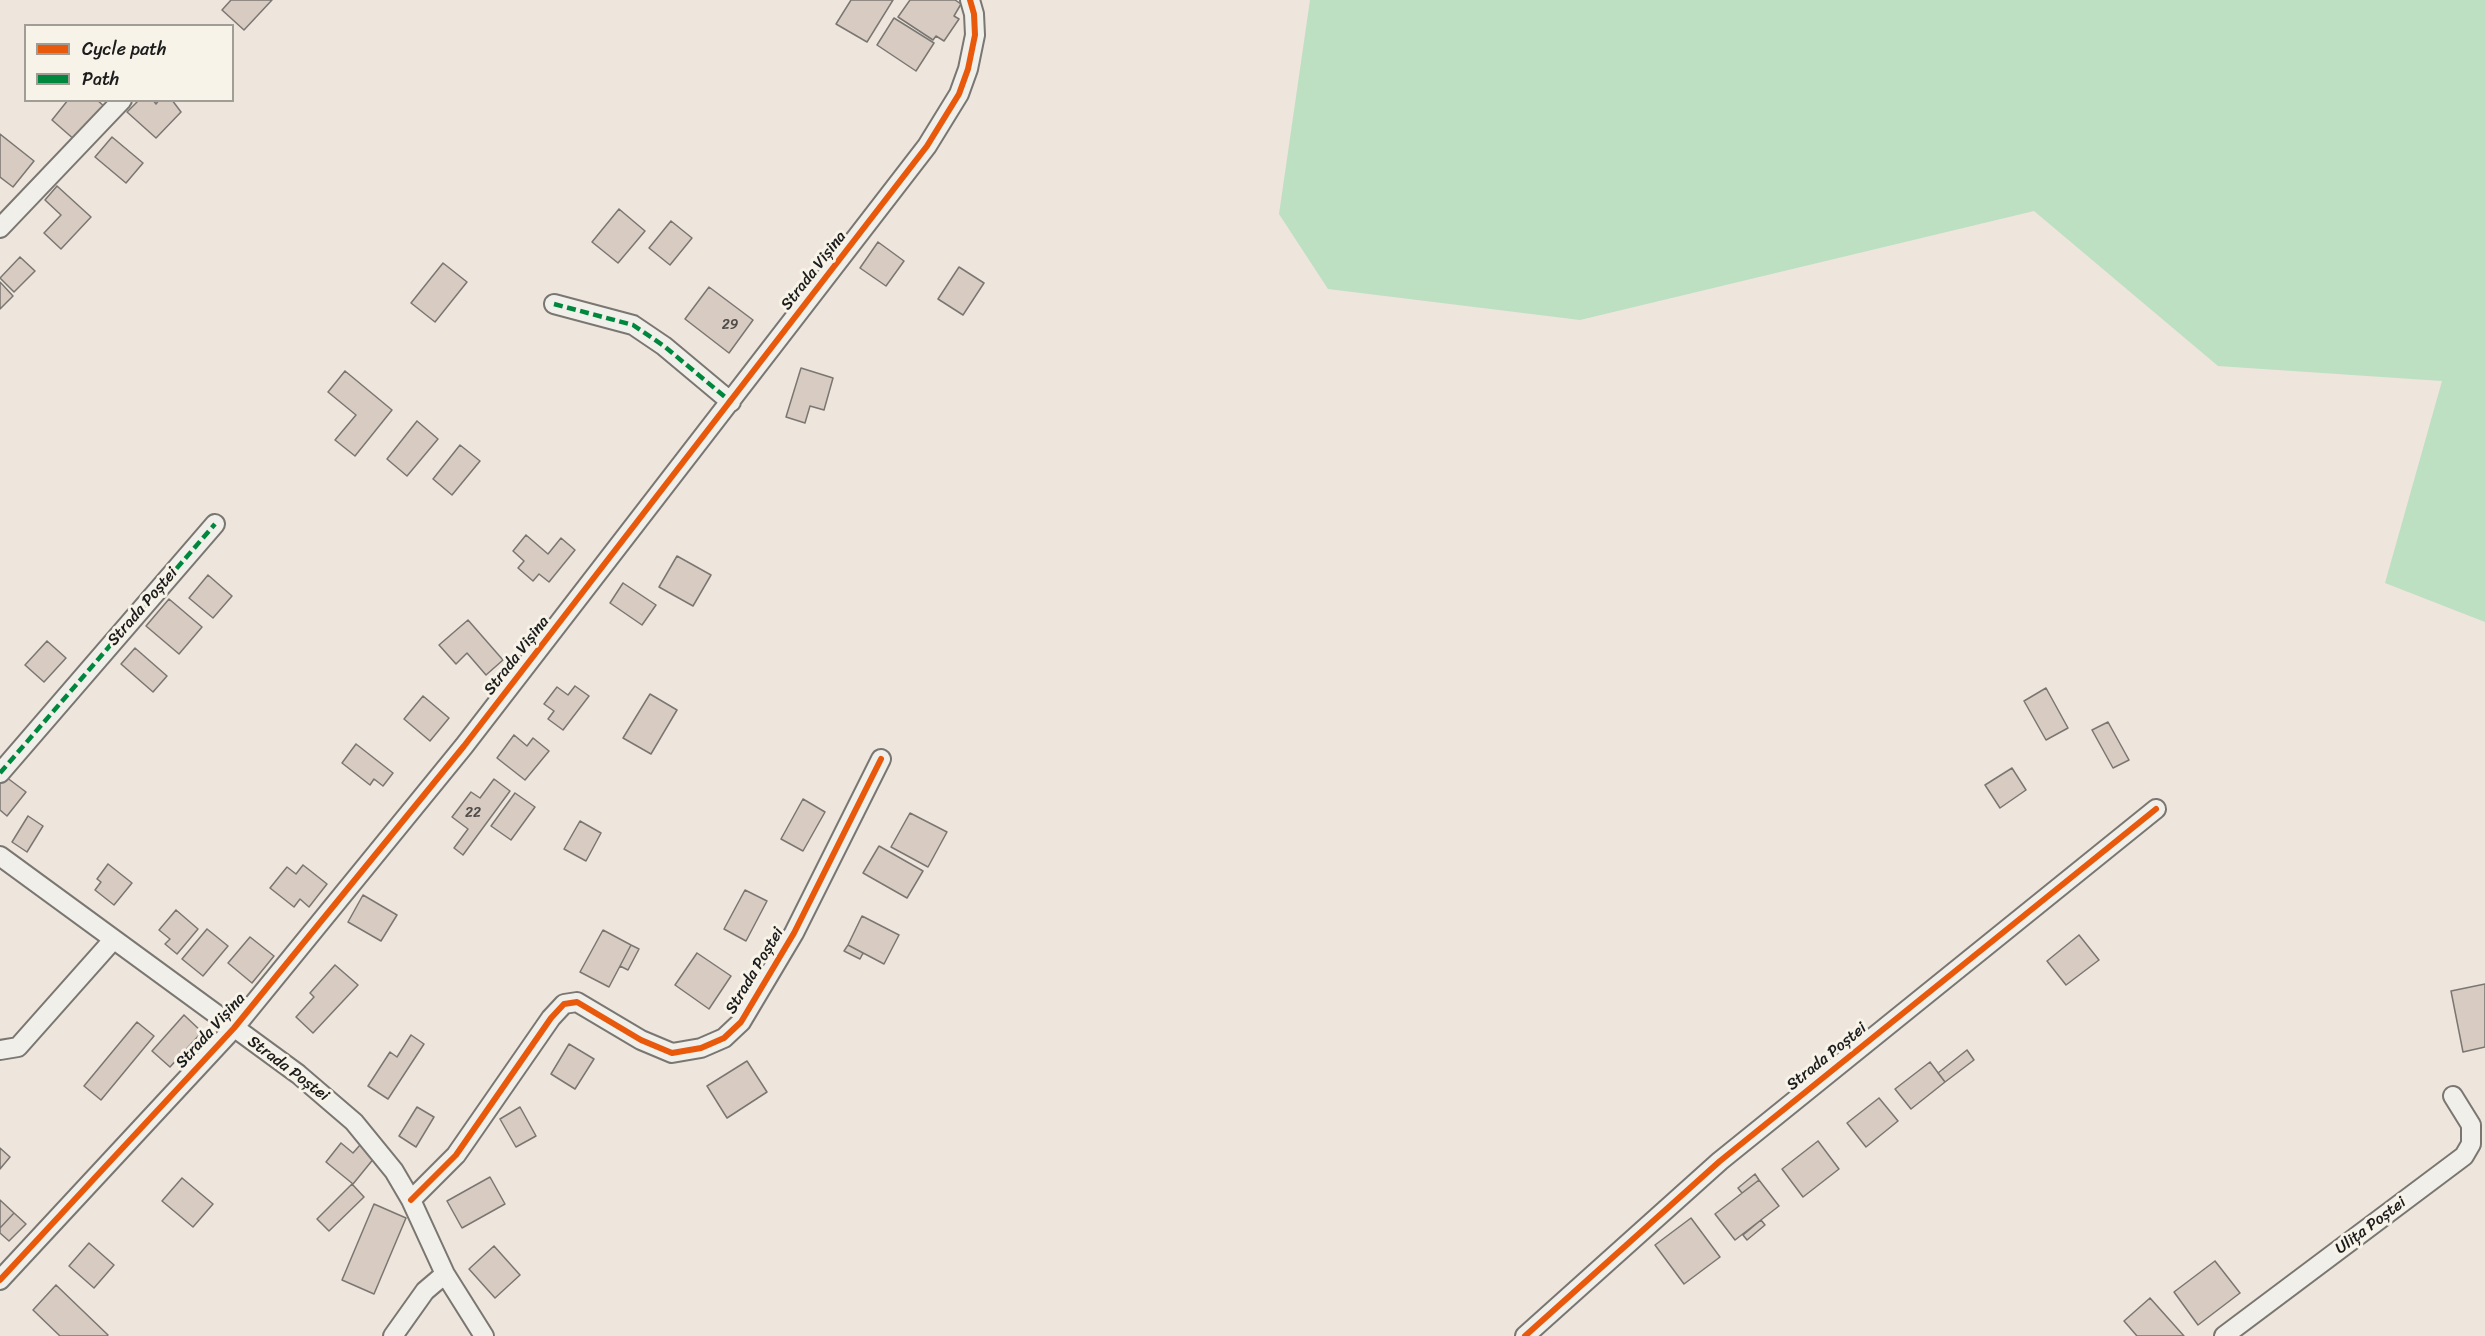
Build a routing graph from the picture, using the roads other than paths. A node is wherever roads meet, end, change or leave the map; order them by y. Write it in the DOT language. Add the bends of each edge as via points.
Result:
graph roads {
  1 [pos="970,0"];
  2 [pos="120,102"];
  3 [pos="0,228"];
  4 [pos="554,304"];
  5 [pos="731,402"];
  6 [pos="215,524"];
  7 [pos="881,759"];
  8 [pos="0,773"];
  9 [pos="2156,810"];
  10 [pos="0,856"];
  11 [pos="113,940"];
  12 [pos="234,1028"];
  13 [pos="0,1050"];
  14 [pos="2454,1096"];
  15 [pos="411,1200"];
  16 [pos="445,1274"];
  17 [pos="0,1280"];
  18 [pos="393,1336"];
  19 [pos="484,1336"];
  20 [pos="1525,1336"];
  21 [pos="2224,1336"];
  1 -- 5 [label="street, Strada Vișina" via="975,35 968,69 938,130"];
  2 -- 3 [label="street"];
  4 -- 5 [label="street" via="633,325"];
  5 -- 12 [label="street, Strada Vișina" via="464,746"];
  6 -- 8 [label="street, Strada Poștei"];
  7 -- 15 [label="street, Strada Poștei" via="794,933 741,1022 724,1038 701,1048 672,1053 578,1002 564,1004 456,1155"];
  9 -- 20 [label="street, Strada Poștei" via="1720,1161"];
  10 -- 11 [label="street, Strada Poștei"];
  11 -- 12 [label="street, Strada Poștei"];
  11 -- 13 [label="street" via="18,1047"];
  12 -- 15 [label="street, Strada Poștei" via="298,1074 354,1122 394,1171"];
  12 -- 17 [label="street, Strada Vișina"];
  14 -- 21 [label="street, Ulița Poștei" via="2470,1125 2471,1144 2464,1156"];
  15 -- 16 [label="street, Strada Poștei"];
  16 -- 18 [label="street" via="425,1291"];
  16 -- 19 [label="street, Strada Poștei"];
}
